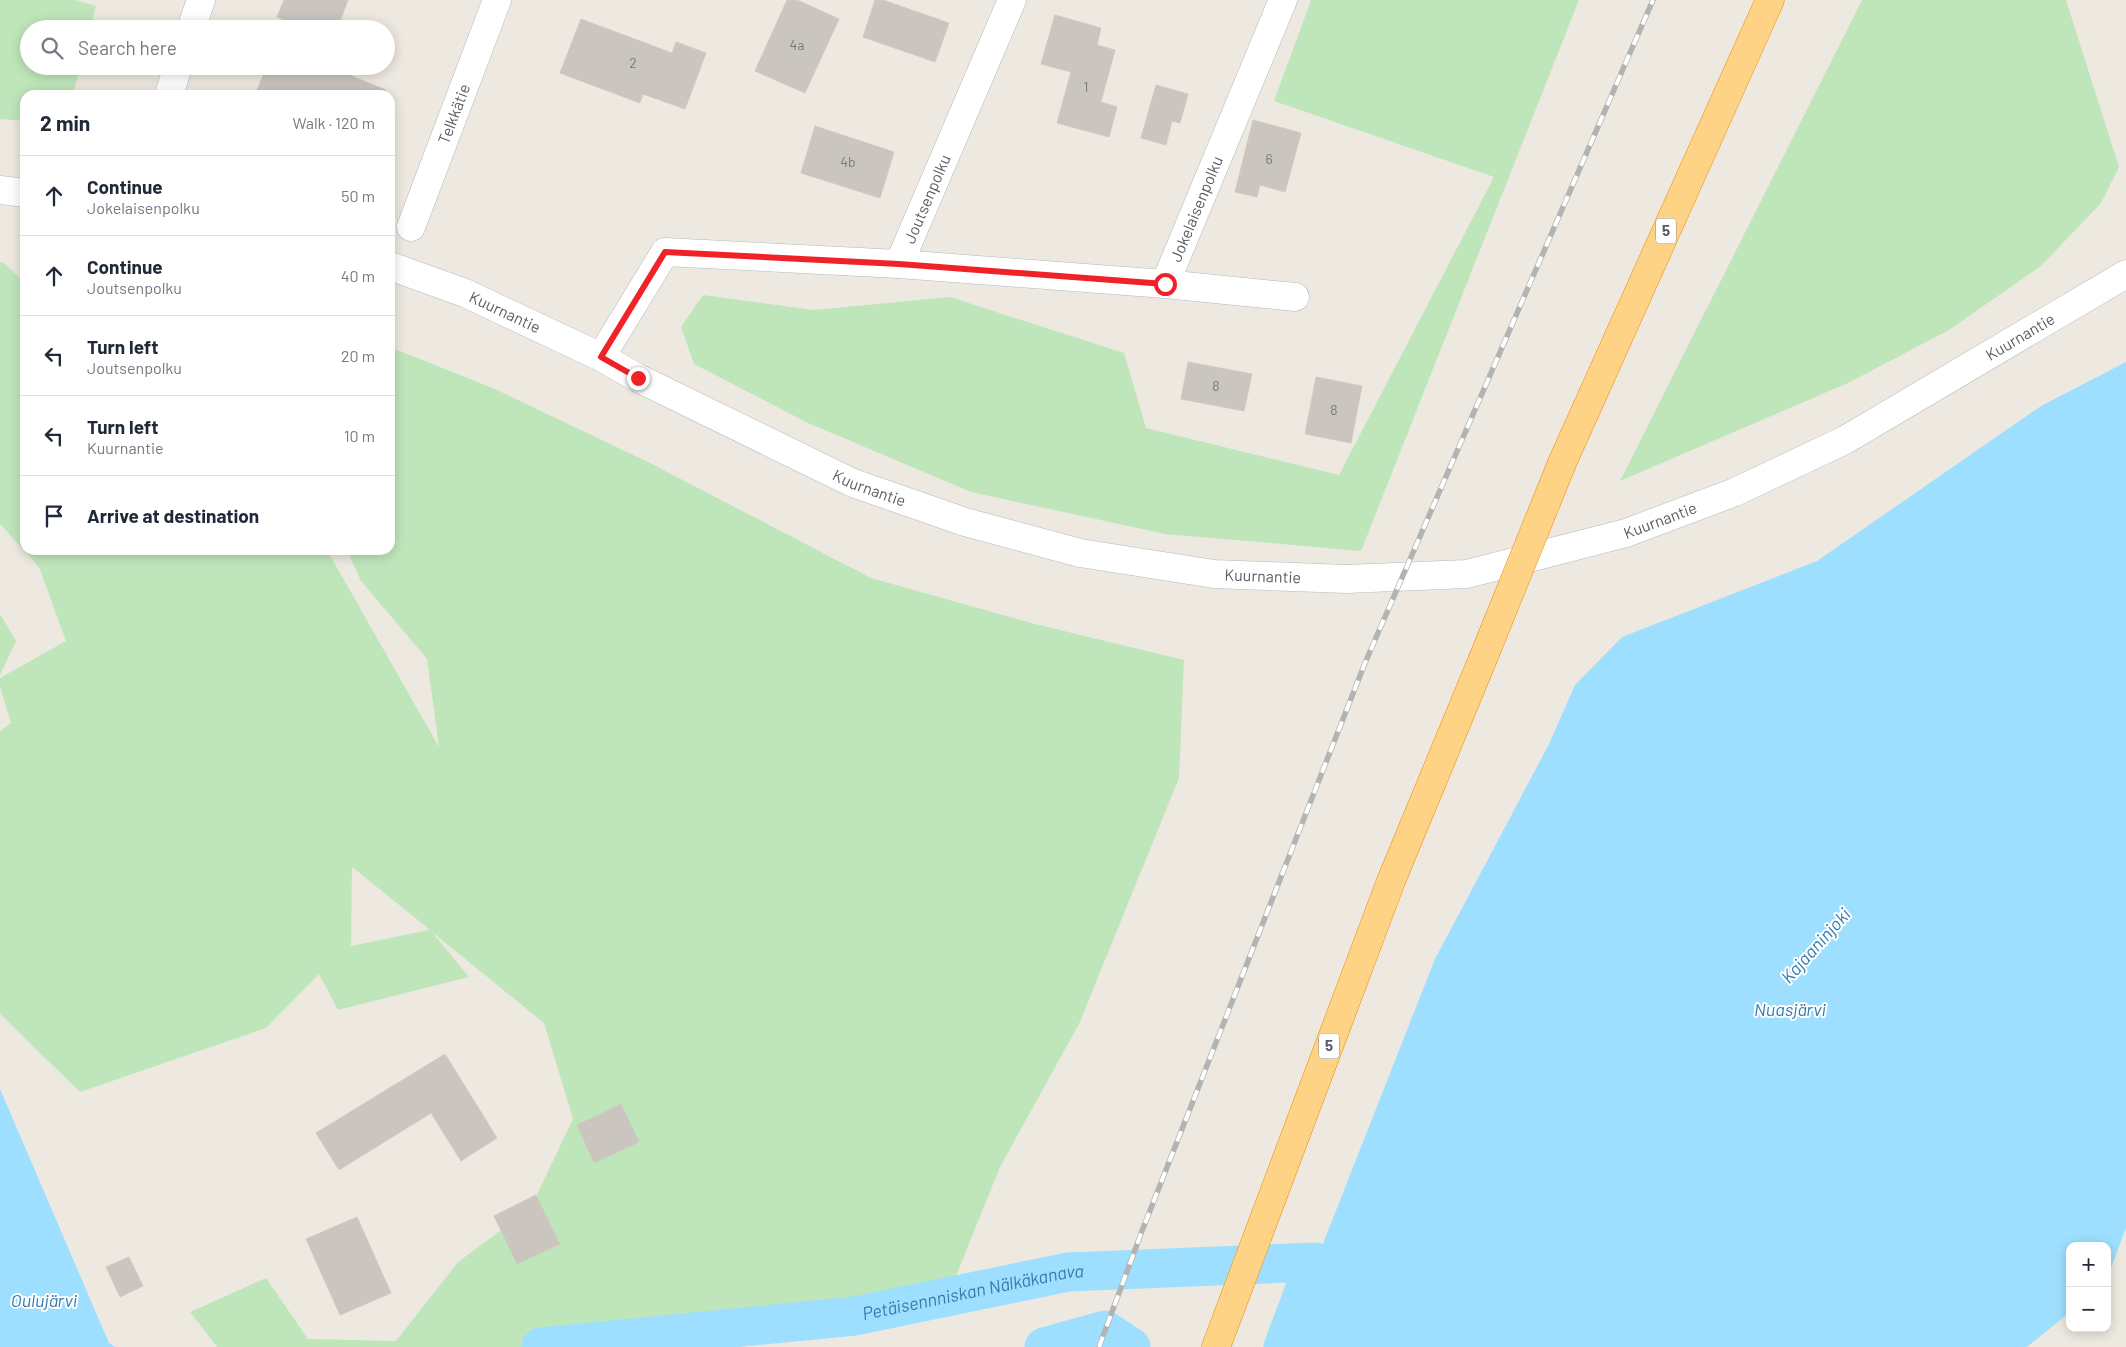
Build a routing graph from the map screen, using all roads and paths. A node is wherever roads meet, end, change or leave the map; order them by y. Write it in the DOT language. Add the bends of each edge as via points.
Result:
graph roads {
  1 [pos="201,0"];
  2 [pos="497,0"];
  3 [pos="1012,0"];
  4 [pos="1283,0"];
  5 [pos="1770,0"];
  6 [pos="194,20"];
  7 [pos="175,75"];
  8 [pos="171,90"];
  9 [pos="0,190"];
  10 [pos="20,193"];
  11 [pos="411,227"];
  12 [pos="899,264"];
  13 [pos="395,268"];
  14 [pos="2126,274"];
  15 [pos="1165,284"];
  16 [pos="1295,297"];
  17 [pos="601,357"];
  18 [pos="1216,1347"];
  1 -- 6 [label="street"];
  2 -- 11 [label="street, Telkkätie"];
  3 -- 12 [label="street, Joutsenpolku"];
  4 -- 15 [label="street, Jokelaisenpolku"];
  5 -- 18 [label="highway, 5, bridge" via="1562,463 1390,881"];
  7 -- 8 [label="street"];
  9 -- 10 [label="street"];
  12 -- 15 [label="street"];
  12 -- 17 [label="street, Joutsenpolku" via="665,252"];
  13 -- 17 [label="street, Kuurnantie" via="465,293"];
  14 -- 17 [label="street, Kuurnantie" via="1845,440 1735,492 1626,533 1467,574 1346,579 1214,574 1080,553 964,522 853,483"];
  15 -- 16 [label="street"];
}
